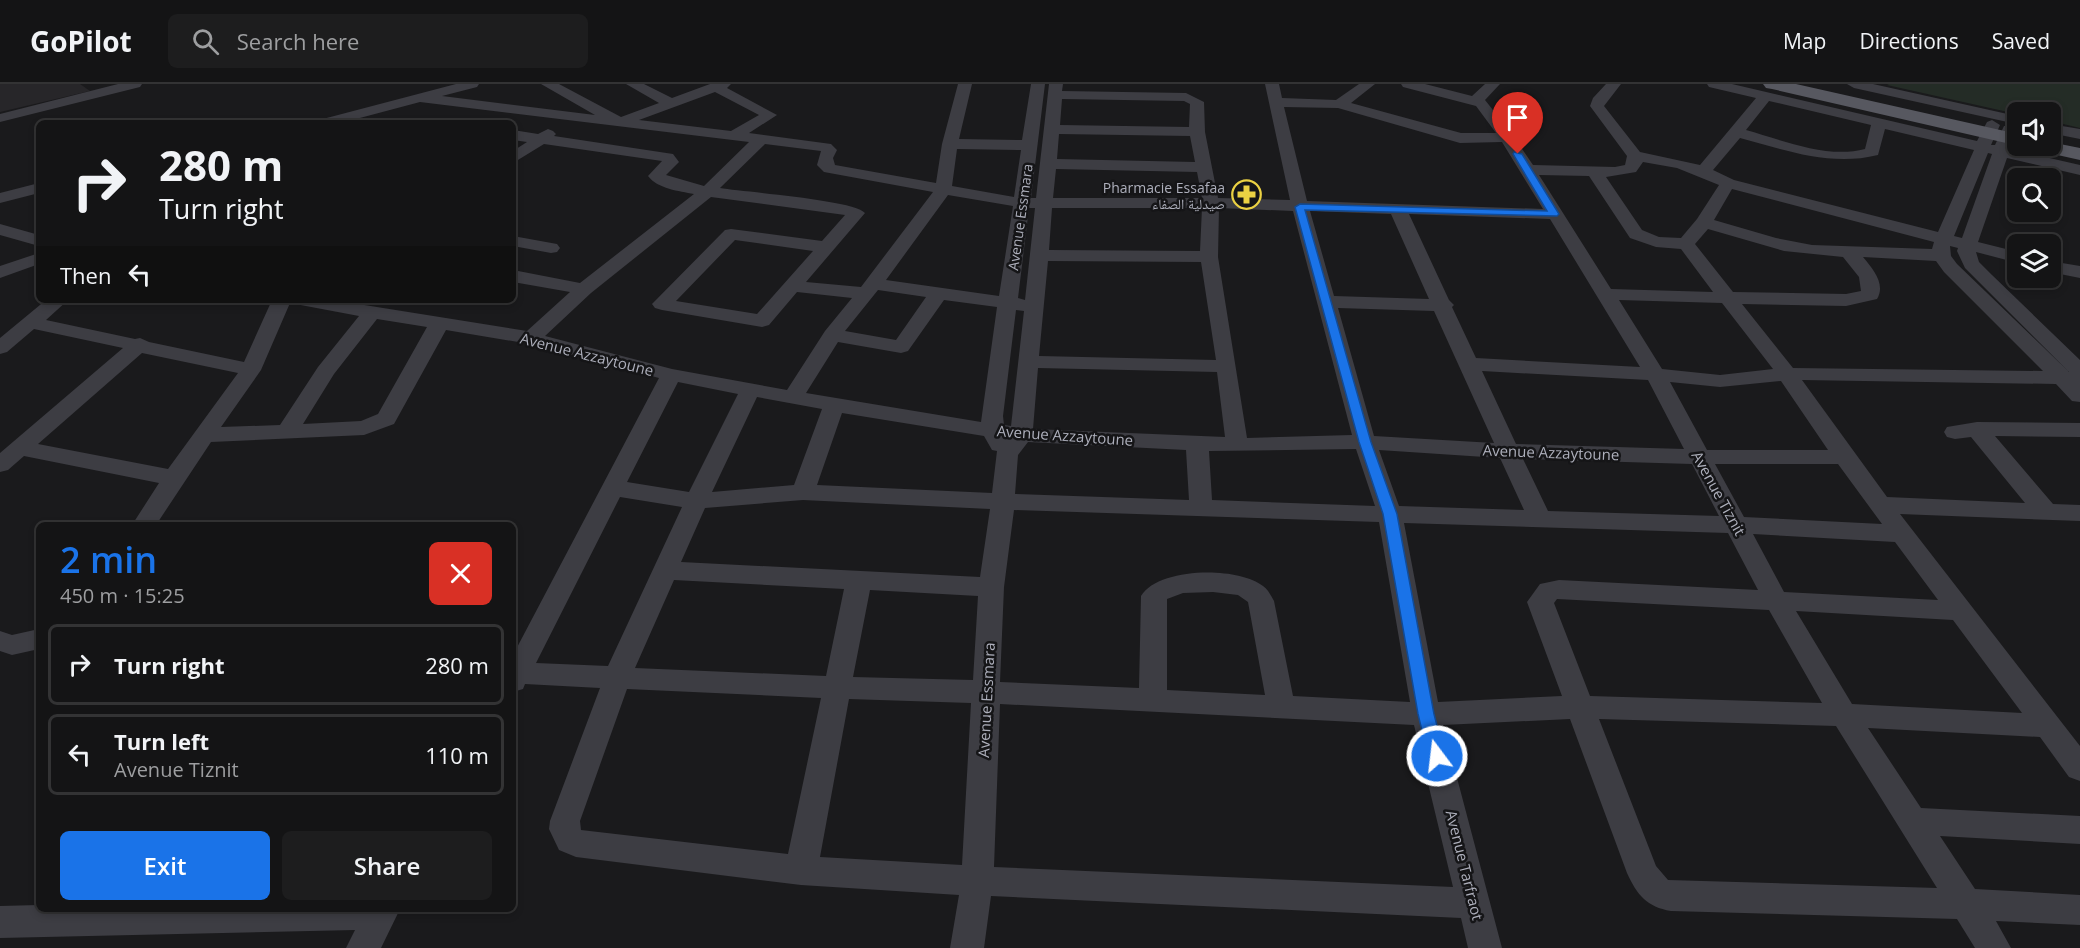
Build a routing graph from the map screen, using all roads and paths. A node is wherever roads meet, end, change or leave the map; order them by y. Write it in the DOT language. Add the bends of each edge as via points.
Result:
graph roads {
  1 [pos="135,84"];
  2 [pos="472,84"];
  3 [pos="548,84"];
  4 [pos="633,84"];
  5 [pos="965,84"];
  6 [pos="1038,84"];
  7 [pos="1368,84"];
  8 [pos="1408,84"];
  9 [pos="1493,84"];
  10 [pos="1614,84"];
  11 [pos="1714,84"];
  12 [pos="1810,84"];
  13 [pos="1854,84"];
  14 [pos="719,85"];
  15 [pos="110,87"];
  16 [pos="1055,89"];
  17 [pos="1769,90"];
  18 [pos="1275,93"];
  19 [pos="420,98"];
  20 [pos="1475,100"];
  21 [pos="671,103"];
  22 [pos="1339,104"];
  23 [pos="574,115"];
  24 [pos="0,118"];
  25 [pos="336,120"];
  26 [pos="620,122"];
  27 [pos="1879,123"];
  28 [pos="1052,129"];
  29 [pos="2061,130"];
  30 [pos="1197,132"];
  31 [pos="1736,132"];
  32 [pos="2080,134"];
  33 [pos="516,135"];
  34 [pos="735,135"];
  35 [pos="2003,135"];
  36 [pos="1507,138"];
  37 [pos="540,139"];
  38 [pos="762,139"];
  39 [pos="2061,141"];
  40 [pos="950,144"];
  41 [pos="1030,145"];
  42 [pos="2080,145"];
  43 [pos="2061,150"];
  44 [pos="2080,154"];
  45 [pos="516,156"];
  46 [pos="1635,156"];
  47 [pos="1049,164"];
  48 [pos="1204,167"];
  49 [pos="1528,170"];
  50 [pos="2080,170"];
  51 [pos="1594,171"];
  52 [pos="1704,171"];
  53 [pos="1728,183"];
  54 [pos="36,189"];
  55 [pos="943,190"];
  56 [pos="707,192"];
  57 [pos="0,198"];
  58 [pos="1211,203"];
  59 [pos="1022,204"];
  60 [pos="1046,204"];
  61 [pos="1300,207"];
  62 [pos="1398,210"];
  63 [pos="1554,214"];
  64 [pos="1704,222"];
  65 [pos="2,232"];
  66 [pos="36,240"];
  67 [pos="516,242"];
  68 [pos="1686,244"];
  69 [pos="1968,244"];
  70 [pos="825,247"];
  71 [pos="1943,247"];
  72 [pos="551,248"];
  73 [pos="1848,252"];
  74 [pos="1040,255"];
  75 [pos="2007,255"];
  76 [pos="1209,257"];
  77 [pos="36,259"];
  78 [pos="2061,268"];
  79 [pos="0,272"];
  80 [pos="2080,272"];
  81 [pos="516,277"];
  82 [pos="793,286"];
  83 [pos="584,289"];
  84 [pos="867,289"];
  85 [pos="938,294"];
  86 [pos="1604,294"];
  87 [pos="1726,296"];
  88 [pos="1328,302"];
  89 [pos="55,303"];
  90 [pos="281,303"];
  91 [pos="321,303"];
  92 [pos="1008,303"];
  93 [pos="1444,305"];
  94 [pos="1034,307"];
  95 [pos="371,313"];
  96 [pos="32,323"];
  97 [pos="439,324"];
  98 [pos="832,335"];
  99 [pos="531,338"];
  100 [pos="140,344"];
  101 [pos="0,348"];
  102 [pos="2038,356"];
  103 [pos="2072,357"];
  104 [pos="1028,362"];
  105 [pos="1468,364"];
  106 [pos="1227,366"];
  107 [pos="250,370"];
  108 [pos="1787,374"];
  109 [pos="670,375"];
  110 [pos="1656,375"];
  111 [pos="2074,376"];
  112 [pos="751,388"];
  113 [pos="2080,396"];
  114 [pos="793,397"];
  115 [pos="834,405"];
  116 [pos="2080,430"];
  117 [pos="287,431"];
  118 [pos="204,435"];
  119 [pos="1007,440"];
  120 [pos="1365,442"];
  121 [pos="1197,443"];
  122 [pos="1237,445"];
  123 [pos="19,448"];
  124 [pos="1507,451"];
  125 [pos="1699,457"];
  126 [pos="1844,457"];
  127 [pos="0,465"];
  128 [pos="174,478"];
  129 [pos="612,488"];
  130 [pos="803,492"];
  131 [pos="696,501"];
  132 [pos="1003,502"];
  133 [pos="1882,505"];
  134 [pos="1202,507"];
  135 [pos="2047,513"];
  136 [pos="2080,513"];
  137 [pos="1390,514"];
  138 [pos="1540,520"];
  139 [pos="146,522"];
  140 [pos="1737,525"];
  141 [pos="1902,534"];
  142 [pos="665,570"];
  143 [pos="860,580"];
  144 [pos="991,587"];
  145 [pos="1777,602"];
  146 [pos="1963,610"];
  147 [pos="36,640"];
  148 [pos="0,641"];
  149 [pos="516,675"];
  150 [pos="516,677"];
  151 [pos="617,678"];
  152 [pos="837,688"];
  153 [pos="987,692"];
  154 [pos="1153,699"];
  155 [pos="1281,705"];
  156 [pos="1579,707"];
  157 [pos="1426,714"];
  158 [pos="1844,715"];
  159 [pos="2050,726"];
  160 [pos="2080,768"];
  161 [pos="1913,821"];
  162 [pos="2080,830"];
  163 [pos="801,870"];
  164 [pos="977,881"];
  165 [pos="1475,903"];
  166 [pos="1967,904"];
  167 [pos="2080,910"];
  168 [pos="383,912"];
  169 [pos="0,922"];
  170 [pos="363,948"];
  171 [pos="967,948"];
  172 [pos="1485,948"];
  173 [pos="1994,948"];
  1 -- 15 [label="street"];
  2 -- 19 [label="street"];
  3 -- 26 [label="street"];
  4 -- 21 [label="street"];
  5 -- 40 [label="street"];
  6 -- 41 [label="street, Avenue Essmara"];
  7 -- 22 [label="street"];
  8 -- 20 [label="street"];
  9 -- 20 [label="street"];
  10 -- 46 [label="street" via="1597,106"];
  11 -- 17 [label="street"];
  12 -- 35 [label="main road"];
  13 -- 35 [label="street"];
  14 -- 21 [label="street"];
  14 -- 34 [label="street" via="770,115"];
  15 -- 24 [label="street"];
  16 -- 28 [label="street, Avenue Essmara"];
  16 -- 30 [label="street" via="1186,96 1197,102"];
  17 -- 27 [label="street"];
  17 -- 31 [label="street"];
  17 -- 35 [label="main road"];
  18 -- 22 [label="street"];
  18 -- 61 [label="street, Avenue Tarfraot"];
  19 -- 23 [label="street"];
  19 -- 25 [label="street"];
  20 -- 36 [label="street, Avenue Tiznit"];
  21 -- 26 [label="street"];
  22 -- 36 [label="street" via="1460,138"];
  23 -- 26 [label="street"];
  23 -- 37 [label="street"];
  26 -- 34 [label="street"];
  27 -- 31 [label="street" via="1872,152 1856,156 1832,155"];
  27 -- 35 [label="street"];
  28 -- 30 [label="street"];
  28 -- 47 [label="street, Avenue Essmara"];
  29 -- 32 [label="street"];
  30 -- 48 [label="street"];
  31 -- 52 [label="street"];
  33 -- 37 [label="street"];
  34 -- 38 [label="street"];
  35 -- 50 [label="street"];
  35 -- 69 [label="street"];
  35 -- 71 [label="street"];
  36 -- 49 [label="street, Avenue Tiznit"];
  37 -- 45 [label="street"];
  37 -- 56 [label="street" via="667,157 671,162 657,179"];
  38 -- 55 [label="street" via="825,147 829,150 825,165 830,169"];
  38 -- 56 [label="street"];
  39 -- 42 [label="main road"];
  40 -- 41 [label="street"];
  40 -- 55 [label="street"];
  41 -- 59 [label="street, Avenue Essmara"];
  43 -- 44 [label="main road"];
  46 -- 51 [label="street" via="1633,166 1624,171"];
  46 -- 52 [label="street"];
  47 -- 48 [label="street"];
  47 -- 60 [label="street, Avenue Essmara"];
  48 -- 58 [label="street"];
  49 -- 51 [label="street"];
  49 -- 63 [label="street, Avenue Tiznit"];
  51 -- 68 [label="street" via="1636,234 1656,242"];
  52 -- 53 [label="street"];
  53 -- 64 [label="street"];
  53 -- 71 [label="street"];
  54 -- 57 [label="street"];
  55 -- 59 [label="street"];
  55 -- 84 [label="street"];
  56 -- 70 [label="street" via="855,212"];
  56 -- 83 [label="street"];
  58 -- 60 [label="street"];
  58 -- 61 [label="street"];
  58 -- 76 [label="street"];
  59 -- 60 [label="street"];
  59 -- 92 [label="street, Avenue Essmara"];
  60 -- 74 [label="street, Avenue Essmara"];
  61 -- 62 [label="street"];
  61 -- 88 [label="street, Avenue Tarfraot"];
  62 -- 63 [label="street"];
  62 -- 93 [label="street"];
  63 -- 86 [label="street, Avenue Tiznit"];
  64 -- 68 [label="street"];
  64 -- 73 [label="street" via="1777,243"];
  65 -- 66 [label="street"];
  67 -- 72 [label="street"];
  68 -- 87 [label="street"];
  69 -- 71 [label="street"];
  69 -- 75 [label="street"];
  69 -- 103 [label="street" via="1966,251 1971,264"];
  70 -- 82 [label="street"];
  70 -- 82 [label="street" via="730,234 662,303 762,321"];
  71 -- 73 [label="street" via="1920,252"];
  71 -- 102 [label="street" via="1957,276"];
  73 -- 87 [label="street" via="1869,277 1870,295 1846,300"];
  74 -- 76 [label="street"];
  74 -- 94 [label="street, Avenue Essmara"];
  76 -- 106 [label="street"];
  77 -- 79 [label="street"];
  78 -- 80 [label="street"];
  81 -- 83 [label="street"];
  82 -- 84 [label="street"];
  83 -- 99 [label="street"];
  84 -- 85 [label="street"];
  84 -- 98 [label="street"];
  85 -- 92 [label="street"];
  85 -- 98 [label="street" via="901,347"];
  86 -- 87 [label="street"];
  86 -- 110 [label="street, Avenue Tiznit"];
  87 -- 108 [label="street"];
  88 -- 93 [label="street"];
  88 -- 120 [label="street, Avenue Tarfraot"];
  89 -- 96 [label="street"];
  90 -- 107 [label="street"];
  91 -- 95 [label="street, Avenue Azzaytoune"];
  92 -- 94 [label="street"];
  92 -- 119 [label="street, Avenue Essmara" via="992,416"];
  93 -- 105 [label="street"];
  94 -- 104 [label="street, Avenue Essmara"];
  95 -- 97 [label="street, Avenue Azzaytoune"];
  95 -- 117 [label="street" via="325,372"];
  96 -- 100 [label="street"];
  96 -- 101 [label="street"];
  97 -- 99 [label="street, Avenue Azzaytoune"];
  97 -- 117 [label="street" via="386,419 364,428"];
  98 -- 114 [label="street"];
  99 -- 109 [label="street, Avenue Azzaytoune"];
  100 -- 107 [label="street"];
  100 -- 123 [label="street"];
  102 -- 103 [label="street"];
  102 -- 111 [label="street"];
  103 -- 111 [label="street"];
  104 -- 106 [label="street"];
  104 -- 119 [label="street, Avenue Essmara"];
  105 -- 110 [label="street"];
  105 -- 124 [label="street"];
  106 -- 122 [label="street"];
  107 -- 118 [label="street"];
  108 -- 110 [label="street" via="1720,381"];
  108 -- 111 [label="street"];
  108 -- 126 [label="street"];
  109 -- 112 [label="street, Avenue Azzaytoune"];
  109 -- 129 [label="street"];
  110 -- 125 [label="street, Avenue Tiznit"];
  111 -- 113 [label="street"];
  112 -- 114 [label="street, Avenue Azzaytoune"];
  112 -- 131 [label="street"];
  114 -- 115 [label="street, Avenue Azzaytoune"];
  115 -- 119 [label="street, Avenue Azzaytoune"];
  115 -- 130 [label="street"];
  116 -- 135 [label="street" via="1966,430"];
  117 -- 118 [label="street"];
  118 -- 128 [label="street"];
  119 -- 121 [label="street, Avenue Azzaytoune"];
  119 -- 132 [label="street, Avenue Essmara"];
  120 -- 122 [label="street, Avenue Azzaytoune"];
  120 -- 124 [label="street, Avenue Azzaytoune"];
  120 -- 137 [label="street, Avenue Tarfraot"];
  121 -- 122 [label="street, Avenue Azzaytoune"];
  121 -- 134 [label="street"];
  123 -- 127 [label="street"];
  123 -- 128 [label="street"];
  124 -- 125 [label="street, Avenue Azzaytoune"];
  124 -- 138 [label="street"];
  125 -- 126 [label="street, Avenue Azzaytoune"];
  125 -- 140 [label="street, Avenue Tiznit"];
  126 -- 133 [label="street"];
  128 -- 139 [label="street"];
  129 -- 131 [label="street"];
  129 -- 149 [label="street"];
  130 -- 131 [label="street"];
  130 -- 132 [label="street"];
  131 -- 142 [label="street"];
  132 -- 134 [label="street"];
  132 -- 144 [label="street, Avenue Essmara"];
  133 -- 135 [label="street"];
  133 -- 141 [label="street"];
  134 -- 137 [label="street"];
  135 -- 136 [label="street"];
  137 -- 138 [label="street"];
  137 -- 157 [label="street, Avenue Tarfraot"];
  138 -- 140 [label="street"];
  140 -- 141 [label="street"];
  140 -- 145 [label="street, Avenue Tiznit"];
  141 -- 146 [label="street"];
  142 -- 143 [label="street"];
  142 -- 151 [label="street"];
  143 -- 144 [label="street"];
  143 -- 152 [label="street"];
  144 -- 153 [label="street, Avenue Essmara"];
  145 -- 146 [label="street"];
  145 -- 156 [label="street" via="1550,591 1540,602"];
  145 -- 158 [label="street, Avenue Tiznit"];
  146 -- 159 [label="street"];
  147 -- 148 [label="street" via="12,645"];
  150 -- 151 [label="street"];
  151 -- 152 [label="street"];
  151 -- 163 [label="street" via="565,821 570,840"];
  152 -- 153 [label="street"];
  152 -- 163 [label="street"];
  153 -- 154 [label="street"];
  153 -- 164 [label="street, Avenue Essmara"];
  154 -- 155 [label="street"];
  154 -- 155 [label="street" via="1154,596 1173,584 1203,583 1239,586 1258,596"];
  155 -- 157 [label="street"];
  156 -- 157 [label="street"];
  156 -- 158 [label="street"];
  156 -- 166 [label="street" via="1643,873 1658,893"];
  157 -- 165 [label="street, Avenue Tarfraot"];
  158 -- 159 [label="street"];
  158 -- 161 [label="street, Avenue Tiznit"];
  159 -- 160 [label="street"];
  161 -- 162 [label="street"];
  161 -- 166 [label="street, Avenue Tiznit"];
  163 -- 164 [label="street"];
  164 -- 165 [label="street"];
  164 -- 171 [label="street, Avenue Essmara"];
  165 -- 172 [label="street, Avenue Tarfraot"];
  166 -- 167 [label="street"];
  166 -- 173 [label="street, Avenue Tiznit"];
  168 -- 169 [label="street"];
  168 -- 170 [label="street"];
}
